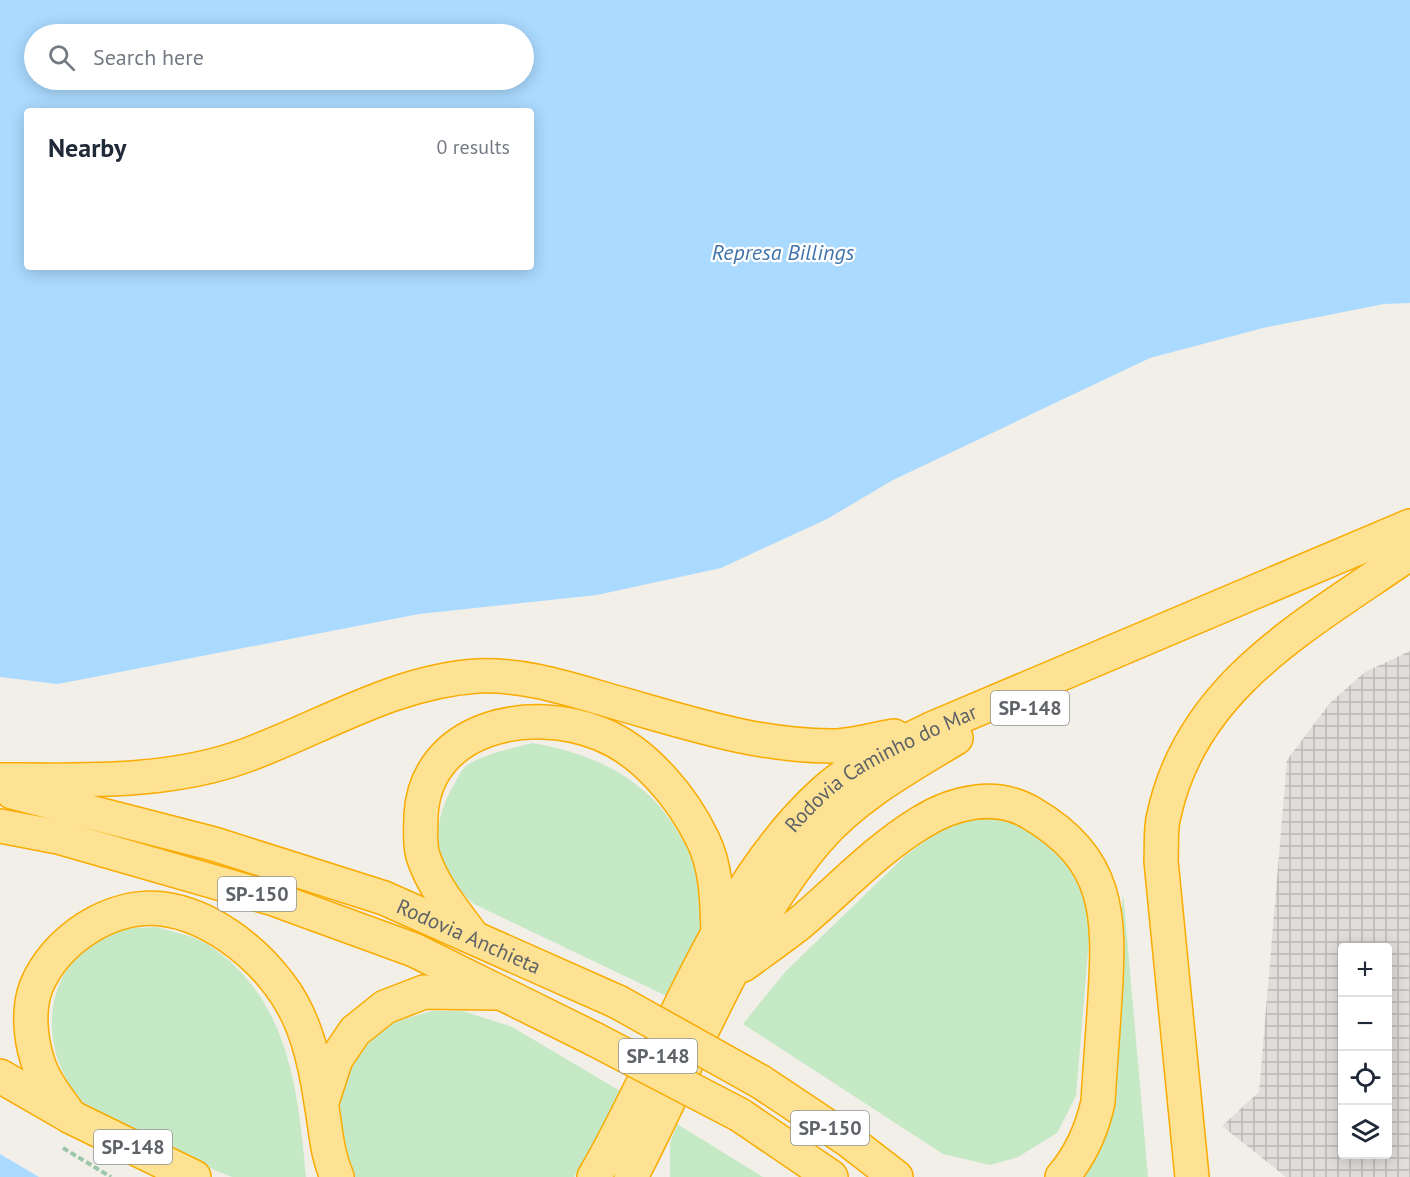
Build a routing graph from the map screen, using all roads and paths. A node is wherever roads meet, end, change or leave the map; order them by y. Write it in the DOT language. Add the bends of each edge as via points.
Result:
graph roads {
  1 [pos="1410,526"];
  2 [pos="1410,551"];
  3 [pos="931,729"];
  4 [pos="0,780"];
  5 [pos="0,789"];
  6 [pos="0,826"];
  7 [pos="718,934"];
  8 [pos="476,940"];
  9 [pos="732,974"];
  10 [pos="504,993"];
  11 [pos="0,1076"];
  12 [pos="322,1104"];
  13 [pos="71,1117"];
  14 [pos="744,1118"];
  15 [pos="194,1177"];
  16 [pos="337,1177"];
  17 [pos="594,1177"];
  18 [pos="631,1177"];
  19 [pos="807,1177"];
  20 [pos="831,1177"];
  21 [pos="896,1177"];
  22 [pos="1062,1177"];
  23 [pos="1192,1177"];
  1 -- 3 [label="highway, Rodovia Caminho do Mar / SP-148"];
  2 -- 9 [label="highway, Rodovia Caminho do Mar / SP-148" via="956,739 890,778 818,839 772,902"];
  2 -- 23 [label="highway" via="1246,672 1201,723 1173,781 1163,817 1161,861"];
  3 -- 4 [label="highway" via="837,746 789,744 727,734 538,680 479,676 430,683 376,700 246,756 180,772 109,779"];
  3 -- 7 [label="highway, Rodovia Caminho do Mar / SP-148" via="861,764 826,790 758,868"];
  5 -- 8 [label="highway, Rodovia Anchieta / SP-150" via="271,862 384,898"];
  6 -- 10 [label="highway, Rodovia Anchieta / SP-150" via="58,837 274,898 414,950"];
  7 -- 8 [label="highway" via="717,896 704,841 686,809 663,781 640,758 602,734 534,722 505,723 458,746 431,776 422,800 423,855 438,890"];
  7 -- 17 [label="highway, Rodovia Caminho do Mar / SP-148" via="621,1131"];
  8 -- 21 [label="highway, Rodovia Anchieta / SP-150, bridge" via="618,1002 761,1082"];
  9 -- 18 [label="highway, Rodovia Caminho do Mar / SP-148"];
  9 -- 22 [label="highway" via="920,822 955,806 986,800 1021,807 1051,825 1075,846 1100,891 1107,918 1108,947 1098,1102 1094,1121 1075,1162"];
  10 -- 12 [label="highway" via="424,992 385,1007 355,1031 336,1059"];
  10 -- 14 [label="highway, Rodovia Anchieta / SP-150, bridge"];
  11 -- 13 [label="highway"];
  12 -- 13 [label="highway" via="301,1022 280,984 253,955 202,921 163,909 138,909 109,916 74,936 50,962 36,988 31,1034 37,1060 48,1085"];
  12 -- 16 [label="highway" via="325,1146"];
  13 -- 15 [label="highway, SP-148"];
  14 -- 19 [label="highway"];
  14 -- 20 [label="highway, Rodovia Anchieta / SP-150"];
}
